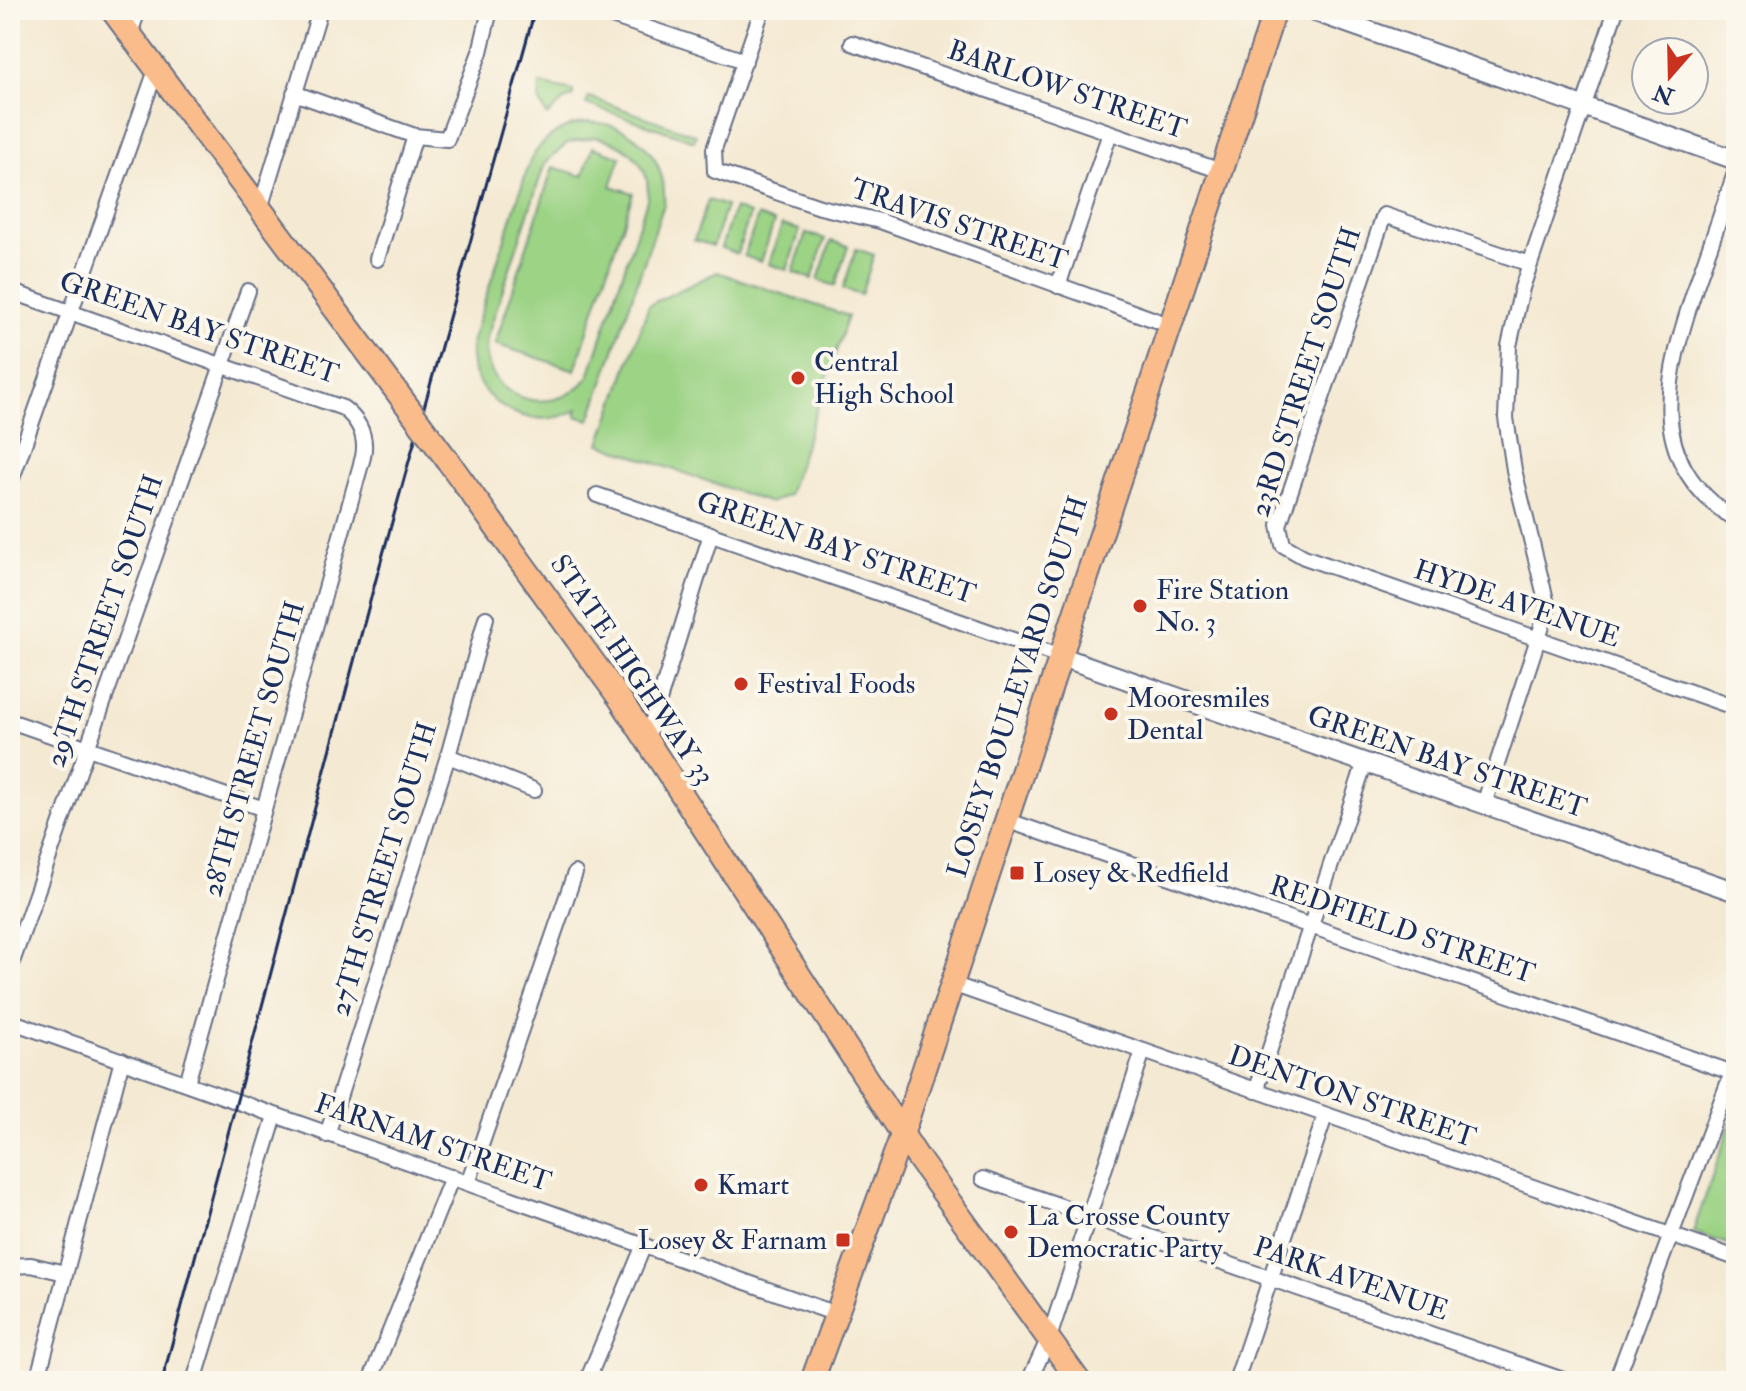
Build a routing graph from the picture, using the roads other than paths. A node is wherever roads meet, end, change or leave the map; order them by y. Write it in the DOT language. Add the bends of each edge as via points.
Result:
graph roads {
  1 [pos="112,10"];
  2 [pos="138,10"];
  3 [pos="320,10"];
  4 [pos="490,10"];
  5 [pos="594,10"];
  6 [pos="762,10"];
  7 [pos="1275,10"];
  8 [pos="1310,10"];
  9 [pos="1616,10"];
  10 [pos="130,34"];
  11 [pos="852,43"];
  12 [pos="745,61"];
  13 [pos="156,70"];
  14 [pos="294,93"];
  15 [pos="1583,107"];
  16 [pos="1110,133"];
  17 [pos="415,136"];
  18 [pos="1736,160"];
  19 [pos="1736,170"];
  20 [pos="1221,171"];
  21 [pos="260,209"];
  22 [pos="377,259"];
  23 [pos="1530,264"];
  24 [pos="1058,286"];
  25 [pos="10,291"];
  26 [pos="248,291"];
  27 [pos="70,312"];
  28 [pos="1169,325"];
  29 [pos="221,367"];
  30 [pos="361,429"];
  31 [pos="10,484"];
  32 [pos="597,495"];
  33 [pos="1736,520"];
  34 [pos="711,534"];
  35 [pos="1283,545"];
  36 [pos="486,618"];
  37 [pos="1539,639"];
  38 [pos="1059,656"];
  39 [pos="1735,703"];
  40 [pos="10,721"];
  41 [pos="647,739"];
  42 [pos="88,748"];
  43 [pos="448,756"];
  44 [pos="1365,762"];
  45 [pos="534,790"];
  46 [pos="1484,804"];
  47 [pos="264,809"];
  48 [pos="1006,820"];
  49 [pos="575,873"];
  50 [pos="1736,892"];
  51 [pos="1311,925"];
  52 [pos="10,968"];
  53 [pos="952,984"];
  54 [pos="10,1021"];
  55 [pos="1143,1051"];
  56 [pos="122,1060"];
  57 [pos="1735,1070"];
  58 [pos="187,1083"];
  59 [pos="1256,1091"];
  60 [pos="275,1116"];
  61 [pos="1325,1116"];
  62 [pos="327,1135"];
  63 [pos="902,1135"];
  64 [pos="452,1177"];
  65 [pos="983,1179"];
  66 [pos="468,1183"];
  67 [pos="1088,1216"];
  68 [pos="1672,1236"];
  69 [pos="644,1245"];
  70 [pos="1736,1258"];
  71 [pos="10,1266"];
  72 [pos="65,1273"];
  73 [pos="1271,1280"];
  74 [pos="839,1315"];
  75 [pos="1049,1338"];
  76 [pos="37,1381"];
  77 [pos="194,1381"];
  78 [pos="370,1381"];
  79 [pos="587,1381"];
  80 [pos="812,1381"];
  81 [pos="1029,1381"];
  82 [pos="1079,1381"];
  83 [pos="1236,1381"];
  84 [pos="1566,1381"];
  85 [pos="1616,1381"];
  1 -- 10 [label="main road, STATE HIGHWAY 33"];
  2 -- 10 [label="street"];
  3 -- 14 [label="street"];
  4 -- 17 [label="street" via="447,139"];
  5 -- 12 [label="street"];
  6 -- 12 [label="street"];
  7 -- 20 [label="main road, LOSEY BOULEVARD SOUTH"];
  8 -- 15 [label="street"];
  9 -- 15 [label="street"];
  10 -- 13 [label="main road, STATE HIGHWAY 33"];
  11 -- 16 [label="street, BARLOW STREET"];
  12 -- 24 [label="street, TRAVIS STREET" via="712,156 715,171 820,207 880,221"];
  13 -- 21 [label="main road, STATE HIGHWAY 33"];
  13 -- 27 [label="street"];
  14 -- 17 [label="street"];
  14 -- 21 [label="street"];
  15 -- 18 [label="street"];
  15 -- 23 [label="street"];
  16 -- 20 [label="street, BARLOW STREET"];
  16 -- 24 [label="street"];
  17 -- 22 [label="street"];
  19 -- 33 [label="street" via="1674,351 1668,404 1674,441 1693,478 1707,498"];
  20 -- 28 [label="main road, LOSEY BOULEVARD SOUTH"];
  21 -- 41 [label="main road, STATE HIGHWAY 33, bridge"];
  23 -- 35 [label="street, 23RD STREET SOUTH" via="1384,215 1279,525"];
  23 -- 37 [label="street" via="1509,346 1506,418 1514,470 1546,589 1548,608"];
  24 -- 28 [label="street, TRAVIS STREET"];
  25 -- 27 [label="street, GREEN BAY STREET"];
  26 -- 29 [label="street, 29TH STREET SOUTH"];
  27 -- 29 [label="street, GREEN BAY STREET"];
  27 -- 31 [label="street"];
  28 -- 38 [label="main road, LOSEY BOULEVARD SOUTH"];
  29 -- 30 [label="street, GREEN BAY STREET" via="343,408"];
  29 -- 42 [label="street, 29TH STREET SOUTH"];
  30 -- 47 [label="street, 28TH STREET SOUTH" via="363,457"];
  32 -- 34 [label="street, GREEN BAY STREET"];
  34 -- 38 [label="street, GREEN BAY STREET"];
  34 -- 41 [label="street"];
  35 -- 37 [label="street, HYDE AVENUE" via="1304,557"];
  36 -- 43 [label="street, 27TH STREET SOUTH"];
  37 -- 39 [label="street, HYDE AVENUE"];
  37 -- 46 [label="street"];
  38 -- 44 [label="street, GREEN BAY STREET"];
  38 -- 48 [label="main road, LOSEY BOULEVARD SOUTH"];
  40 -- 42 [label="street"];
  41 -- 63 [label="main road, STATE HIGHWAY 33"];
  42 -- 47 [label="street"];
  42 -- 52 [label="street, 29TH STREET SOUTH"];
  43 -- 45 [label="street"];
  43 -- 62 [label="street, 27TH STREET SOUTH"];
  44 -- 46 [label="street, GREEN BAY STREET"];
  44 -- 51 [label="street"];
  46 -- 50 [label="street, GREEN BAY STREET"];
  47 -- 58 [label="street, 28TH STREET SOUTH"];
  48 -- 51 [label="street, REDFIELD STREET"];
  48 -- 53 [label="main road, LOSEY BOULEVARD SOUTH"];
  49 -- 66 [label="street"];
  51 -- 57 [label="street, REDFIELD STREET"];
  51 -- 59 [label="street"];
  53 -- 55 [label="street, DENTON STREET"];
  53 -- 63 [label="main road, LOSEY BOULEVARD SOUTH"];
  54 -- 56 [label="street, FARNAM STREET"];
  55 -- 59 [label="street, DENTON STREET"];
  55 -- 67 [label="street"];
  56 -- 58 [label="street, FARNAM STREET"];
  56 -- 72 [label="street"];
  57 -- 68 [label="street"];
  58 -- 60 [label="street, FARNAM STREET"];
  59 -- 61 [label="street, DENTON STREET"];
  60 -- 62 [label="street, FARNAM STREET"];
  60 -- 77 [label="street"];
  61 -- 68 [label="street, DENTON STREET"];
  61 -- 73 [label="street"];
  62 -- 64 [label="street, FARNAM STREET"];
  63 -- 74 [label="main road, LOSEY BOULEVARD SOUTH"];
  63 -- 75 [label="main road, STATE HIGHWAY 33"];
  64 -- 66 [label="street, FARNAM STREET"];
  64 -- 78 [label="street"];
  65 -- 67 [label="street, PARK AVENUE"];
  66 -- 69 [label="street, FARNAM STREET"];
  67 -- 73 [label="street, PARK AVENUE"];
  67 -- 75 [label="street"];
  68 -- 70 [label="street, DENTON STREET"];
  68 -- 85 [label="street"];
  69 -- 74 [label="street, FARNAM STREET"];
  69 -- 79 [label="street"];
  71 -- 72 [label="street"];
  72 -- 76 [label="street"];
  73 -- 83 [label="street"];
  73 -- 84 [label="street, PARK AVENUE"];
  74 -- 80 [label="main road, LOSEY BOULEVARD SOUTH"];
  75 -- 81 [label="street"];
  75 -- 82 [label="main road, STATE HIGHWAY 33"];
}
